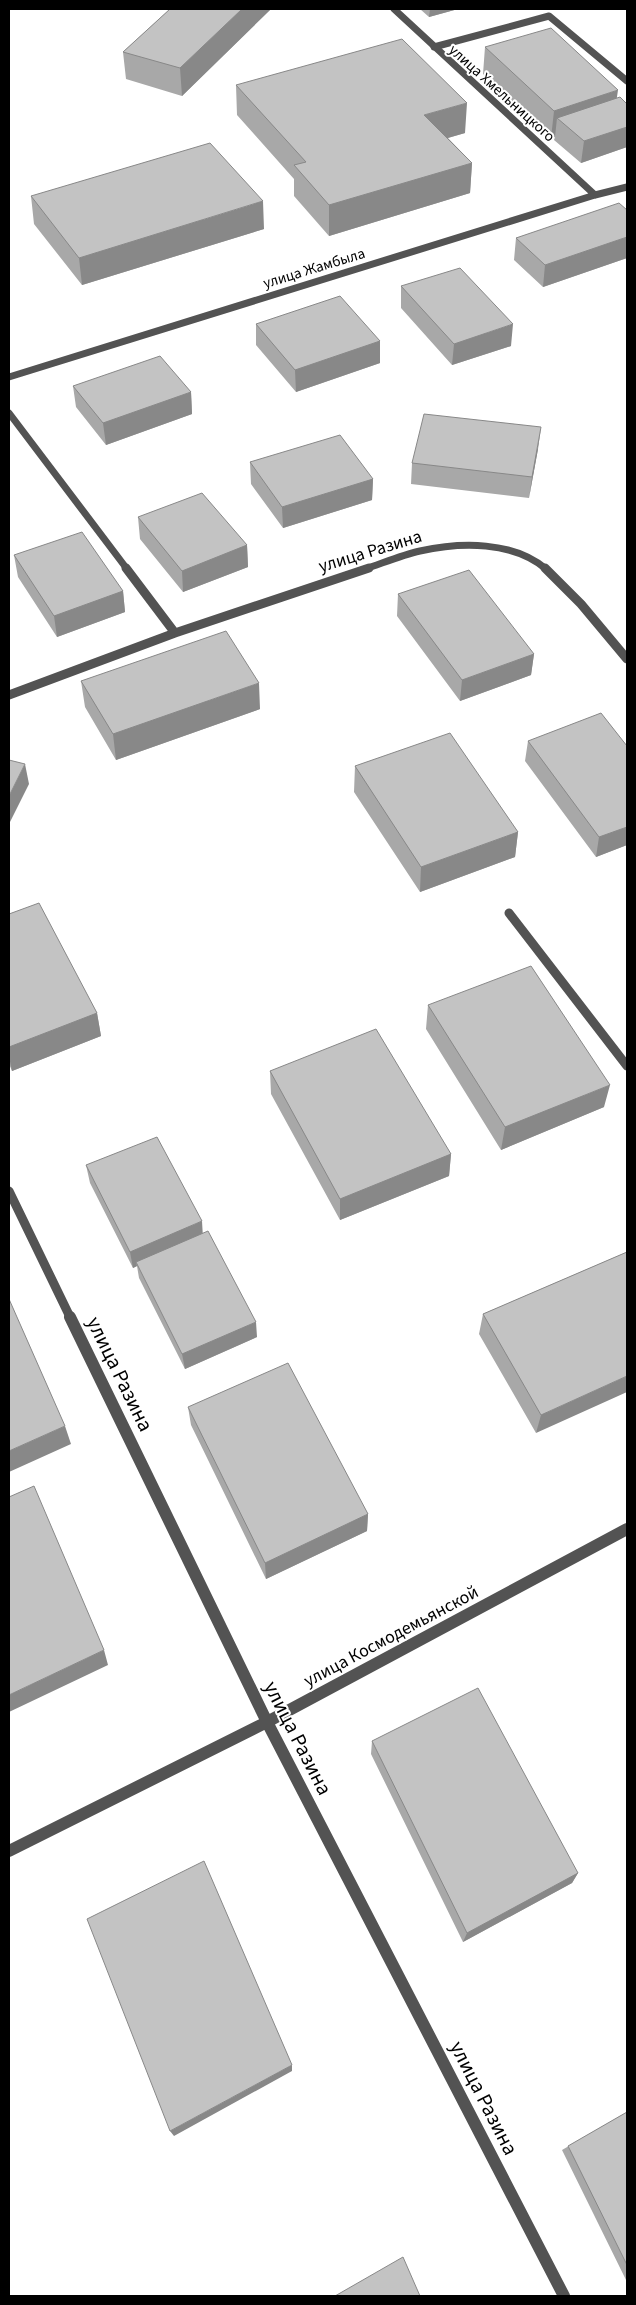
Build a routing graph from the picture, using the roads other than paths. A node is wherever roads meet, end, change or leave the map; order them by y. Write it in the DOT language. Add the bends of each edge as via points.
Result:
graph roads {
  1 [pos="394,9"];
  2 [pos="540,9"];
  3 [pos="549,16"];
  4 [pos="434,47"];
  5 [pos="627,81"];
  6 [pos="627,187"];
  7 [pos="595,195"];
  8 [pos="9,377"];
  9 [pos="9,413"];
  10 [pos="175,633"];
  11 [pos="627,659"];
  12 [pos="9,695"];
  13 [pos="509,913"];
  14 [pos="627,1066"];
  15 [pos="9,1191"];
  16 [pos="627,1529"];
  17 [pos="267,1722"];
  18 [pos="9,1850"];
  19 [pos="564,2296"];
  1 -- 4 [label="street, улица Хмельницкого"];
  2 -- 3 [label="street"];
  3 -- 4 [label="street"];
  3 -- 5 [label="street"];
  4 -- 7 [label="street, улица Хмельницкого"];
  6 -- 7 [label="street, улица Жамбыла"];
  7 -- 8 [label="street, улица Жамбыла"];
  9 -- 10 [label="street"];
  10 -- 11 [label="street, улица Разина" via="420,550 496,547 529,557 552,573"];
  10 -- 12 [label="street, улица Разина"];
  13 -- 14 [label="street"];
  15 -- 17 [label="street, улица Разина"];
  16 -- 17 [label="street, улица Космодемьянской"];
  17 -- 18 [label="street, улица Космодемьянской"];
  17 -- 19 [label="street, улица Разина"];
}
